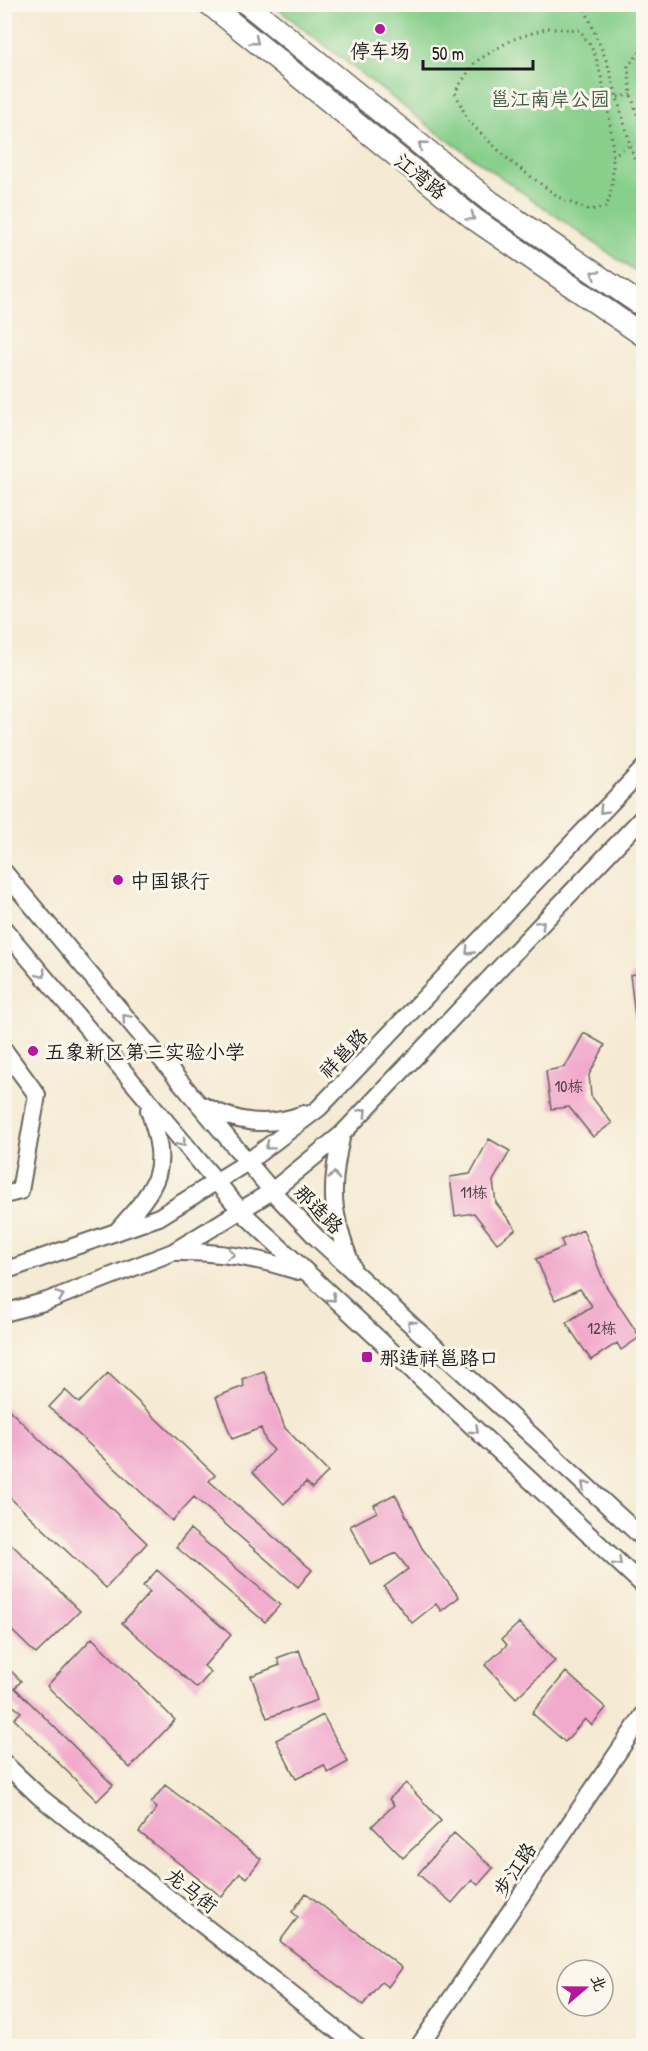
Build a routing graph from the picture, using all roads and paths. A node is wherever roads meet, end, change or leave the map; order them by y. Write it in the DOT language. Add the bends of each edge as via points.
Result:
graph roads {
  1 [pos="209,4"];
  2 [pos="247,4"];
  3 [pos="583,4"];
  4 [pos="644,48"];
  5 [pos="631,95"];
  6 [pos="617,98"];
  7 [pos="644,136"];
  8 [pos="631,144"];
  9 [pos="611,156"];
  10 [pos="644,173"];
  11 [pos="644,307"];
  12 [pos="644,336"];
  13 [pos="644,768"];
  14 [pos="644,816"];
  15 [pos="4,872"];
  16 [pos="4,929"];
  17 [pos="4,1050"];
  18 [pos="145,1098"];
  19 [pos="197,1103"];
  20 [pos="319,1108"];
  21 [pos="342,1134"];
  22 [pos="246,1163"];
  23 [pos="215,1183"];
  24 [pos="272,1191"];
  25 [pos="4,1195"];
  26 [pos="241,1211"];
  27 [pos="115,1233"];
  28 [pos="173,1252"];
  29 [pos="4,1271"];
  30 [pos="305,1273"];
  31 [pos="355,1273"];
  32 [pos="4,1313"];
  33 [pos="644,1539"];
  34 [pos="644,1586"];
  35 [pos="644,1714"];
  36 [pos="4,1763"];
  37 [pos="357,2046"];
  38 [pos="419,2046"];
  1 -- 12 [label="main road, 江湾路, one-way" via="474,219"];
  11 -- 2 [label="main road, 江湾路, one-way" via="491,202"];
  3 -- 6 [label="path"];
  4 -- 5 [label="path" via="628,66"];
  5 -- 6 [label="path"];
  5 -- 7 [label="path"];
  6 -- 8 [label="path"];
  8 -- 9 [label="path"];
  8 -- 10 [label="path"];
  9 -- 9 [label="path" via="612,194 606,207 590,210 563,200 511,162 468,122 455,92 475,62 511,40 548,28 580,30 595,56"];
  13 -- 20 [label="street, 祥邕路, one-way"];
  21 -- 14 [label="street, one-way"];
  19 -- 15 [label="street, 那造路, one-way"];
  16 -- 18 [label="street, one-way"];
  17 -- 25 [label="street" via="37,1095 20,1191"];
  18 -- 23 [label="street, one-way"];
  18 -- 27 [label="street" via="160,1142 159,1173 141,1204"];
  19 -- 20 [label="street" via="227,1118 257,1122 287,1120"];
  19 -- 22 [label="street, 那造路"];
  20 -- 22 [label="street, 祥邕路, one-way"];
  21 -- 24 [label="street"];
  31 -- 21 [label="street, one-way" via="340,1238 333,1202 335,1164"];
  22 -- 23 [label="street, 祥邕路"];
  22 -- 24 [label="street, 那造路"];
  23 -- 26 [label="street"];
  23 -- 27 [label="street, 祥邕路" via="159,1217"];
  24 -- 26 [label="street"];
  24 -- 31 [label="street, 那造路"];
  26 -- 28 [label="street"];
  26 -- 30 [label="street"];
  27 -- 29 [label="street, 祥邕路"];
  28 -- 30 [label="street, one-way" via="213,1251 260,1258"];
  32 -- 28 [label="street, one-way" via="47,1301"];
  30 -- 34 [label="street, one-way"];
  33 -- 31 [label="street, 那造路, one-way"];
  35 -- 38 [label="street, 步江路"];
  36 -- 37 [label="street, 龙马街" via="40,1797"];
}
